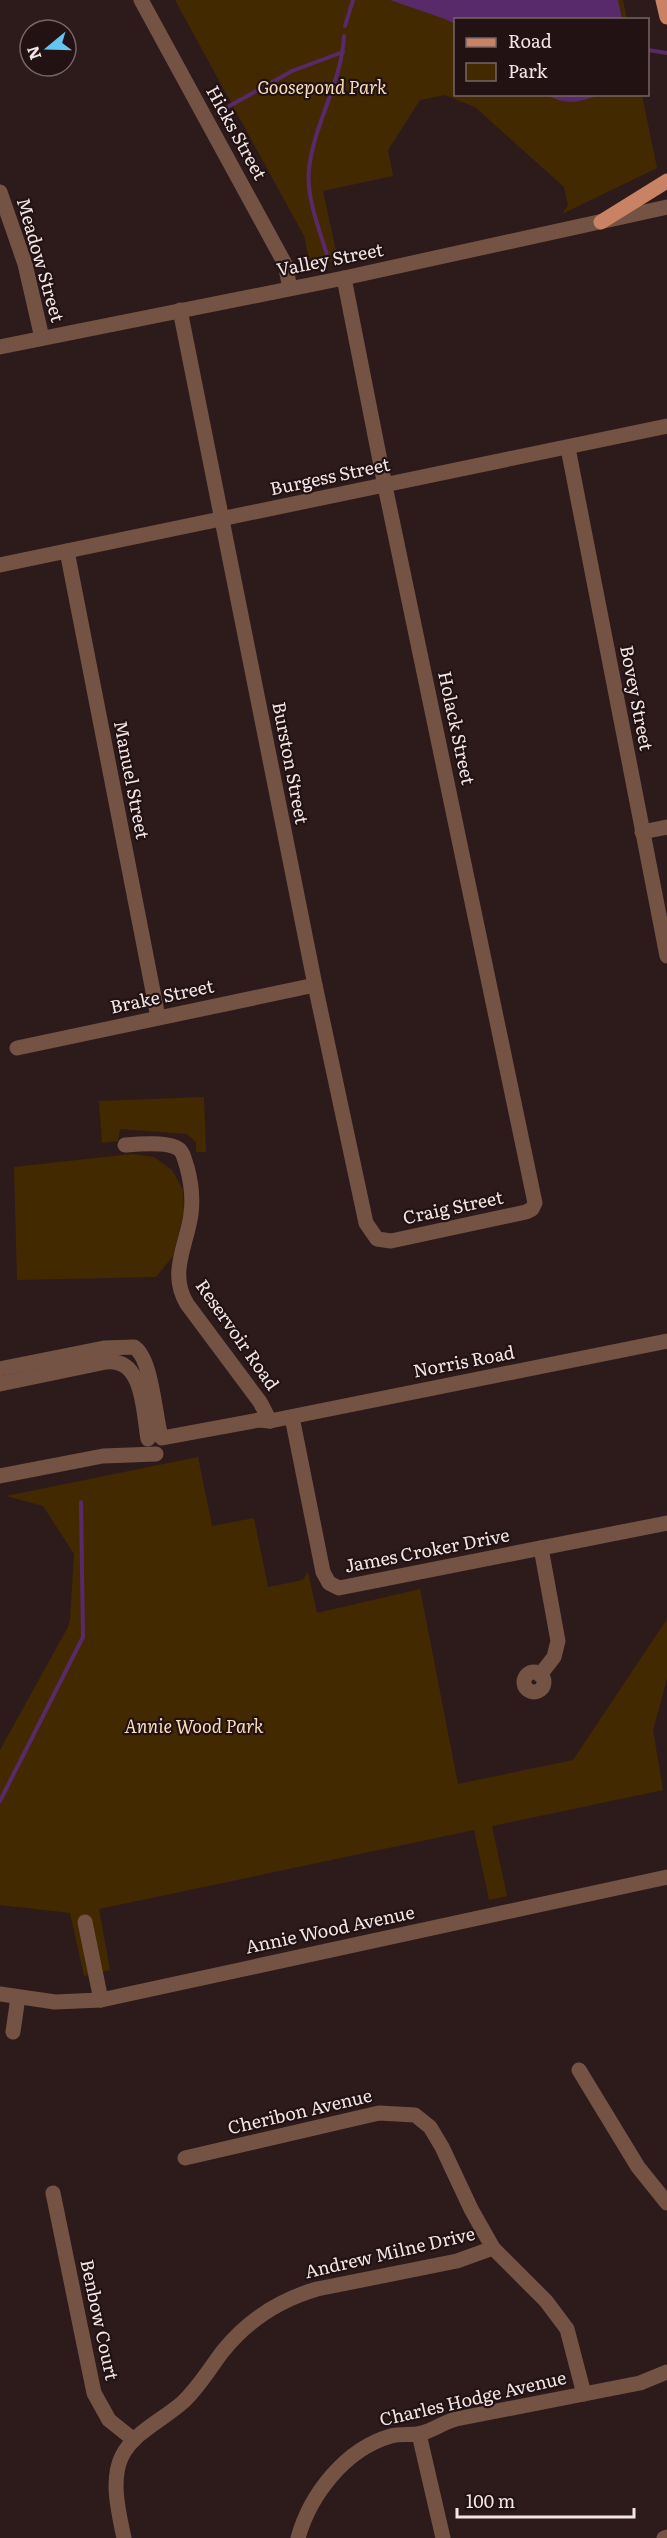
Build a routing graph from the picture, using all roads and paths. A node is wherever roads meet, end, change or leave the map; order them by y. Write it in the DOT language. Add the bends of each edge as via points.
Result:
graph roads {
  1 [pos="141,0"];
  2 [pos="663,0"];
  3 [pos="667,17"];
  4 [pos="667,181"];
  5 [pos="0,192"];
  6 [pos="667,207"];
  7 [pos="601,222"];
  8 [pos="344,278"];
  9 [pos="290,288"];
  10 [pos="180,310"];
  11 [pos="42,338"];
  12 [pos="0,347"];
  13 [pos="667,426"];
  14 [pos="568,448"];
  15 [pos="385,486"];
  16 [pos="221,519"];
  17 [pos="67,551"];
  18 [pos="0,565"];
  19 [pos="667,827"];
  20 [pos="642,832"];
  21 [pos="667,956"];
  22 [pos="315,985"];
  23 [pos="158,1017"];
  24 [pos="17,1048"];
  25 [pos="124,1145"];
  26 [pos="533,1186"];
  27 [pos="366,1224"];
  28 [pos="667,1341"];
  29 [pos="123,1346"];
  30 [pos="91,1358"];
  31 [pos="120,1362"];
  32 [pos="0,1369"];
  33 [pos="36,1369"];
  34 [pos="0,1384"];
  35 [pos="148,1409"];
  36 [pos="292,1417"];
  37 [pos="270,1421"];
  38 [pos="155,1444"];
  39 [pos="0,1477"];
  40 [pos="667,1523"];
  41 [pos="541,1548"];
  42 [pos="540,1675"];
  43 [pos="667,1877"];
  44 [pos="86,1922"];
  45 [pos="0,1994"];
  46 [pos="18,1997"];
  47 [pos="101,2000"];
  48 [pos="13,2032"];
  49 [pos="579,2070"];
  50 [pos="185,2158"];
  51 [pos="53,2193"];
  52 [pos="667,2203"];
  53 [pos="493,2248"];
  54 [pos="667,2372"];
  55 [pos="584,2394"];
  56 [pos="419,2434"];
  57 [pos="134,2440"];
  58 [pos="124,2538"];
  59 [pos="298,2538"];
  60 [pos="443,2538"];
  1 -- 9 [label="street, Hicks Street" via="285,264"];
  2 -- 3 [label="main road"];
  4 -- 7 [label="main road"];
  5 -- 11 [label="street, Meadow Street" via="25,264"];
  6 -- 7 [label="street, Valley Street"];
  7 -- 8 [label="street, Valley Street"];
  8 -- 9 [label="street, Valley Street"];
  8 -- 15 [label="street, Holack Street"];
  9 -- 10 [label="street, Valley Street"];
  10 -- 11 [label="street, Valley Street"];
  10 -- 16 [label="street, Burston Street"];
  11 -- 12 [label="street, Valley Street"];
  13 -- 14 [label="street, Burgess Street"];
  14 -- 15 [label="street, Burgess Street"];
  14 -- 20 [label="street, Bovey Street"];
  15 -- 16 [label="street, Burgess Street"];
  15 -- 26 [label="street, Holack Street"];
  16 -- 17 [label="street, Burgess Street"];
  16 -- 22 [label="street, Burston Street"];
  17 -- 18 [label="street, Burgess Street"];
  17 -- 23 [label="street, Manuel Street"];
  19 -- 20 [label="street"];
  20 -- 21 [label="street, Bovey Street"];
  22 -- 23 [label="street, Brake Street"];
  22 -- 27 [label="street, Burston Street"];
  23 -- 24 [label="street, Brake Street"];
  25 -- 37 [label="street, Reservoir Road" via="160,1145 182,1153 189,1174 191,1204 177,1272 179,1289"];
  26 -- 27 [label="street, Craig Street" via="535,1203 526,1212 391,1240 377,1239"];
  28 -- 36 [label="street, Norris Road"];
  29 -- 30 [label="street"];
  29 -- 31 [label="street"];
  29 -- 35 [label="street" via="134,1347 142,1355"];
  30 -- 31 [label="street"];
  30 -- 33 [label="street"];
  31 -- 35 [label="street" via="134,1373"];
  32 -- 33 [label="street"];
  33 -- 34 [label="street"];
  35 -- 38 [label="street"];
  36 -- 37 [label="street, Norris Road"];
  36 -- 41 [label="street, James Croker Drive" via="323,1572 332,1585 346,1588"];
  37 -- 38 [label="street, Norris Road" via="262,1428 178,1445"];
  38 -- 39 [label="street, Norris Road"];
  40 -- 41 [label="street, James Croker Drive"];
  41 -- 42 [label="street" via="558,1641 554,1657"];
  43 -- 47 [label="street, Annie Wood Avenue"];
  44 -- 47 [label="street"];
  45 -- 46 [label="street, Annie Wood Avenue"];
  46 -- 47 [label="street, Annie Wood Avenue" via="55,2002"];
  46 -- 48 [label="street"];
  49 -- 52 [label="street" via="638,2167"];
  50 -- 53 [label="street, Cheribon Avenue" via="380,2113 415,2115 430,2127 442,2147"];
  51 -- 57 [label="street, Benbow Court" via="94,2393 109,2420"];
  53 -- 55 [label="street, Cheribon Avenue" via="567,2329"];
  53 -- 57 [label="street, Andrew Milne Drive" via="458,2260 317,2289 279,2304 239,2332 192,2393"];
  54 -- 55 [label="street, Charles Hodge Avenue" via="639,2383"];
  55 -- 56 [label="street, Charles Hodge Avenue" via="456,2419"];
  56 -- 59 [label="street, Charles Hodge Avenue" via="376,2441 353,2456 313,2501"];
  56 -- 60 [label="street"];
  57 -- 58 [label="street, Andrew Milne Drive" via="121,2458 117,2476"];
}
